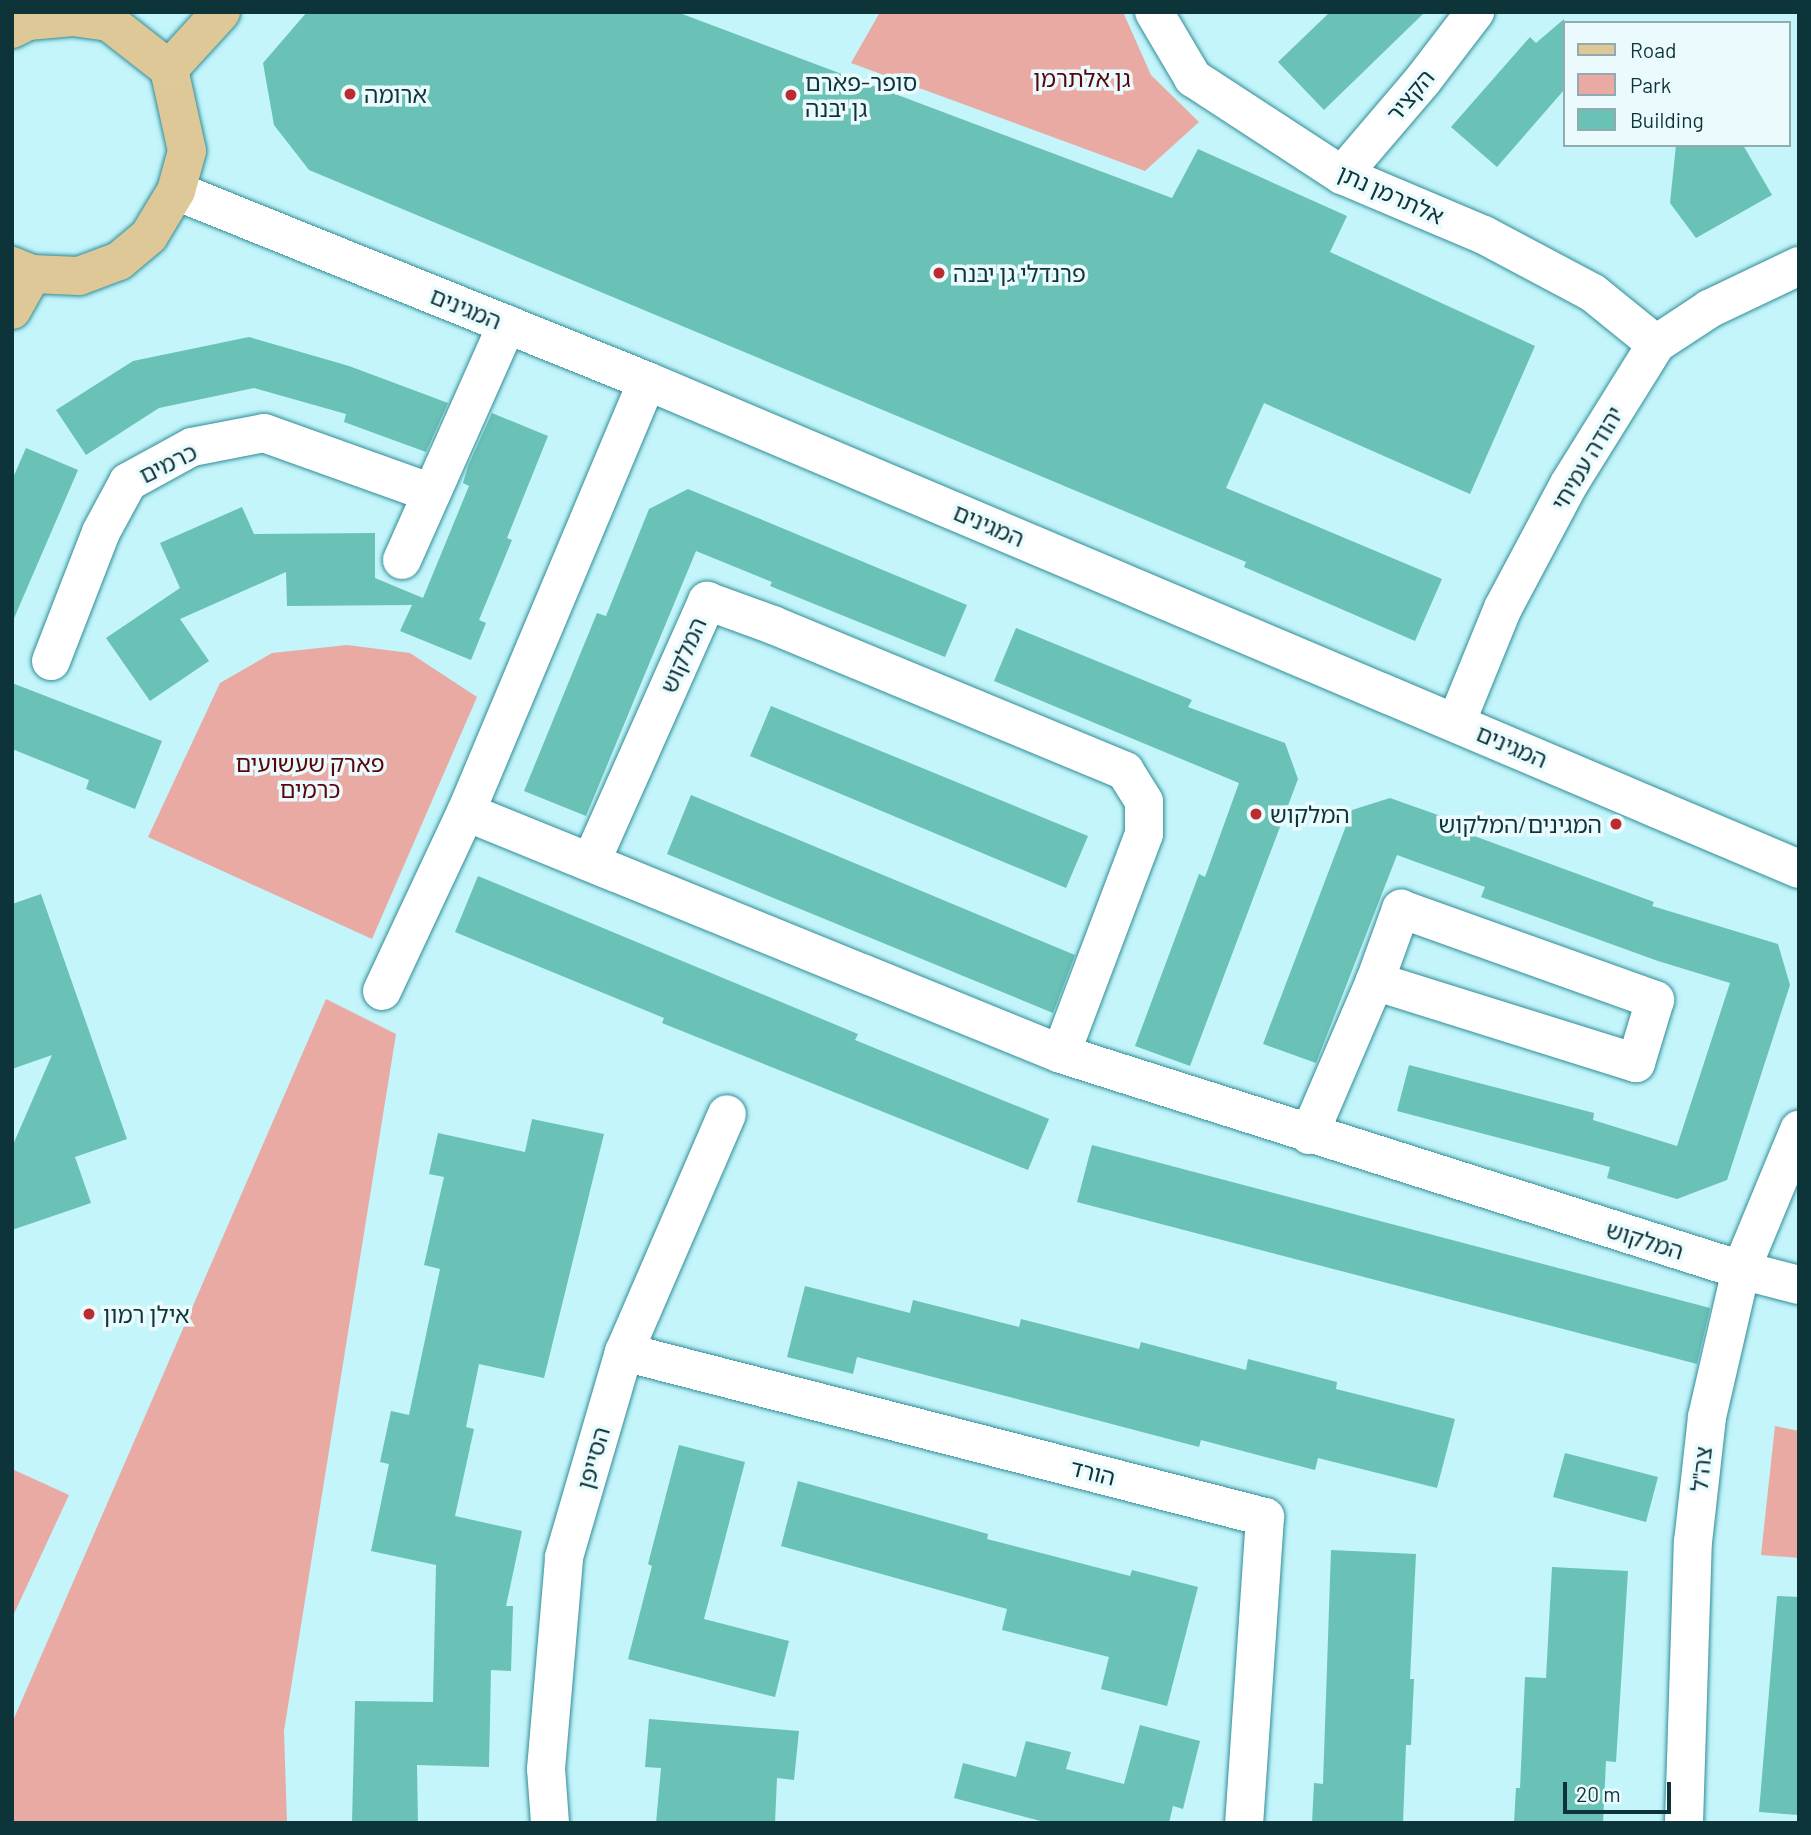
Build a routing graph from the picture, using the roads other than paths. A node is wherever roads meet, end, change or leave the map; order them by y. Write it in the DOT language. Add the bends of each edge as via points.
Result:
graph roads {
  1 [pos="221,12"];
  2 [pos="1154,12"];
  3 [pos="1475,12"];
  4 [pos="114,17"];
  5 [pos="12,29"];
  6 [pos="169,69"];
  7 [pos="1342,175"];
  8 [pos="176,191"];
  9 [pos="1799,266"];
  10 [pos="22,270"];
  11 [pos="12,310"];
  12 [pos="507,324"];
  13 [pos="1656,344"];
  14 [pos="647,381"];
  15 [pos="432,493"];
  16 [pos="402,560"];
  17 [pos="51,661"];
  18 [pos="1456,723"];
  19 [pos="466,812"];
  20 [pos="591,862"];
  21 [pos="1799,869"];
  22 [pos="1375,981"];
  23 [pos="382,991"];
  24 [pos="1061,1054"];
  25 [pos="727,1114"];
  26 [pos="1799,1130"];
  27 [pos="1308,1135"];
  28 [pos="1741,1270"];
  29 [pos="1799,1285"];
  30 [pos="624,1352"];
  31 [pos="550,1823"];
  32 [pos="1244,1823"];
  33 [pos="1684,1823"];
  1 -- 6 [label="main road"];
  2 -- 7 [label="street, אלתרמן נתן" via="1193,78"];
  3 -- 7 [label="street, הקציר"];
  4 -- 5 [label="main road" via="28,21"];
  4 -- 6 [label="main road"];
  6 -- 8 [label="main road" via="187,151"];
  7 -- 13 [label="street, אלתרמן נתן" via="1484,235 1593,293"];
  8 -- 10 [label="main road" via="149,236 119,261 79,276"];
  8 -- 12 [label="street, המגינים"];
  9 -- 13 [label="street, יהודה עמיחי" via="1709,309"];
  10 -- 11 [label="main road"];
  12 -- 14 [label="street, המגינים"];
  12 -- 15 [label="street"];
  13 -- 18 [label="street, יהודה עמיחי" via="1529,558 1503,608"];
  14 -- 18 [label="street, המגינים"];
  14 -- 19 [label="street"];
  15 -- 16 [label="street"];
  15 -- 17 [label="street, כרמים" via="264,433 192,447 128,482 101,532"];
  18 -- 21 [label="street, המגינים"];
  19 -- 20 [label="street, המלקוש"];
  19 -- 23 [label="street"];
  20 -- 24 [label="street, המלקוש"];
  20 -- 24 [label="street, המלקוש" via="707,601 773,625 1125,771 1144,802 1144,834"];
  22 -- 22 [label="street" via="1401,909 1655,1000 1636,1063"];
  22 -- 27 [label="street"];
  24 -- 27 [label="street, המלקוש"];
  25 -- 30 [label="street, הסייפן"];
  26 -- 28 [label="street, צה\"ל"];
  27 -- 28 [label="street, המלקוש"];
  28 -- 29 [label="street, המלקוש"];
  28 -- 33 [label="street, צה\"ל" via="1707,1417 1693,1542"];
  30 -- 31 [label="street, הסייפן" via="564,1557 546,1769"];
  30 -- 32 [label="street, הורד" via="1265,1517"];
}
